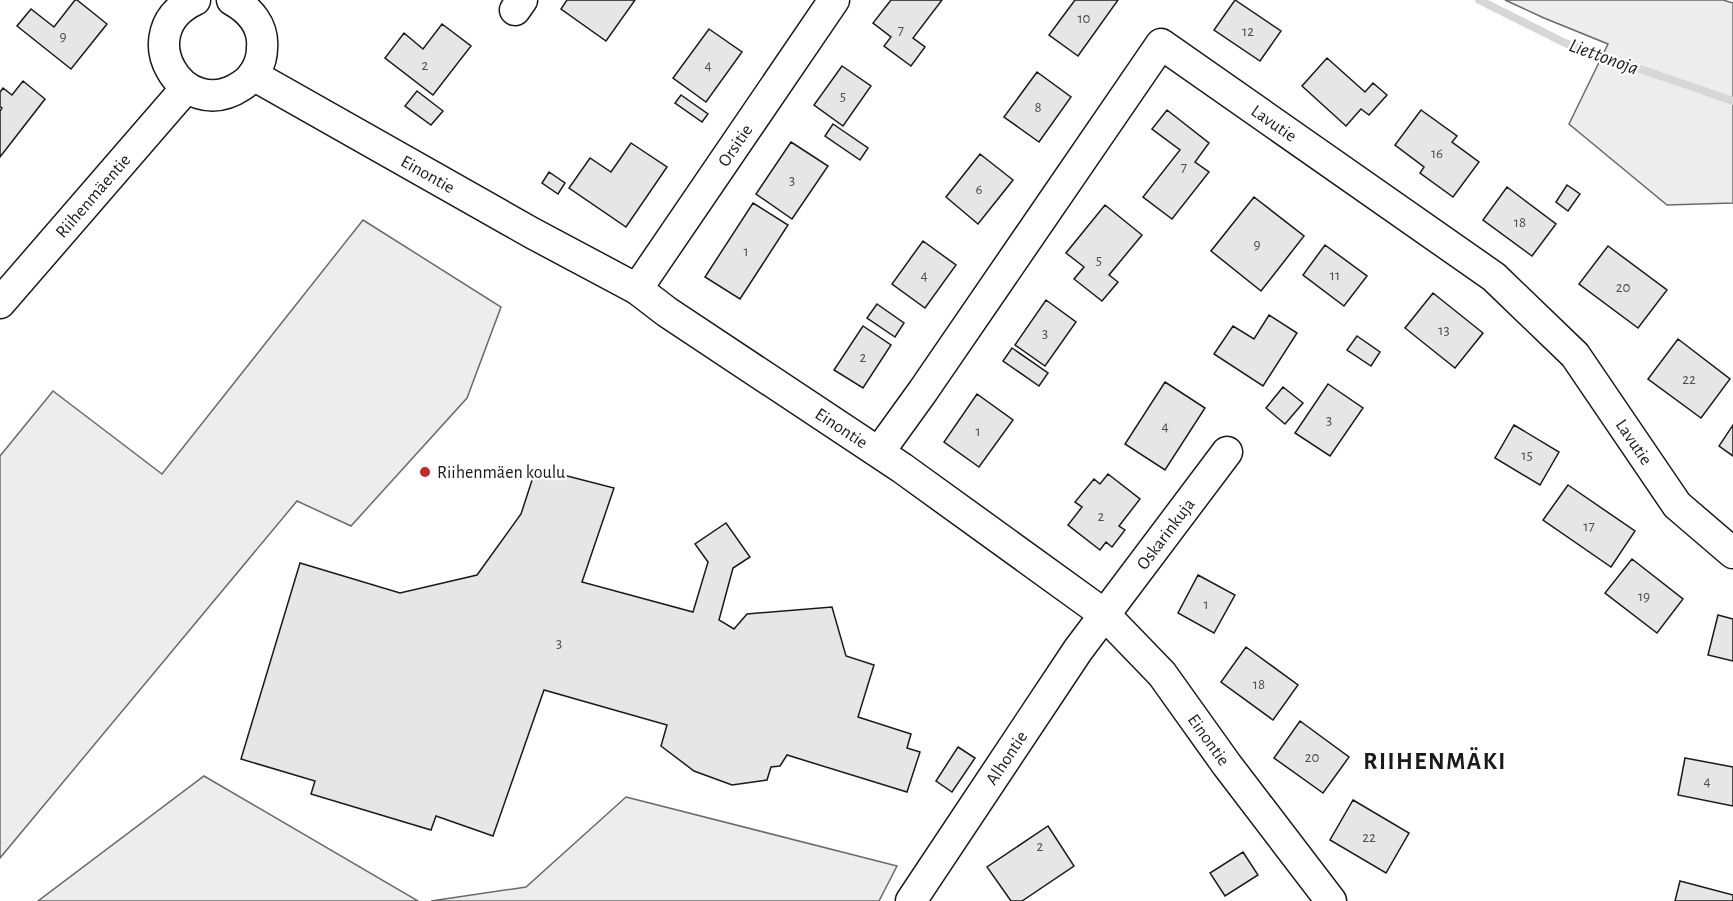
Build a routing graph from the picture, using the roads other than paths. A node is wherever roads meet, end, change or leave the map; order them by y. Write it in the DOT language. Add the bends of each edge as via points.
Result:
graph roads {
  1 [pos="834,0"];
  2 [pos="185,2"];
  3 [pos="242,2"];
  4 [pos="253,75"];
  5 [pos="186,88"];
  6 [pos="637,290"];
  7 [pos="0,303"];
  8 [pos="879,452"];
  9 [pos="1227,452"];
  10 [pos="1733,553"];
  11 [pos="1104,614"];
  12 [pos="911,901"];
  13 [pos="1331,901"];
  1 -- 6 [label="street, Orsitie"];
  2 -- 5 [label="street" via="172,16 164,47 166,63"];
  3 -- 4 [label="street" via="261,32 263,47"];
  4 -- 5 [label="street" via="234,91 222,94"];
  4 -- 6 [label="street, Einontie"];
  5 -- 7 [label="street, Riihenmäentie"];
  6 -- 8 [label="street, Einontie"];
  8 -- 10 [label="street, Lavutie" via="1161,44 1494,277 1575,355 1677,505"];
  8 -- 11 [label="street, Einontie"];
  9 -- 11 [label="street, Oskarinkuja"];
  11 -- 12 [label="street, Alhontie"];
  11 -- 13 [label="street, Einontie" via="1162,674"];
}
